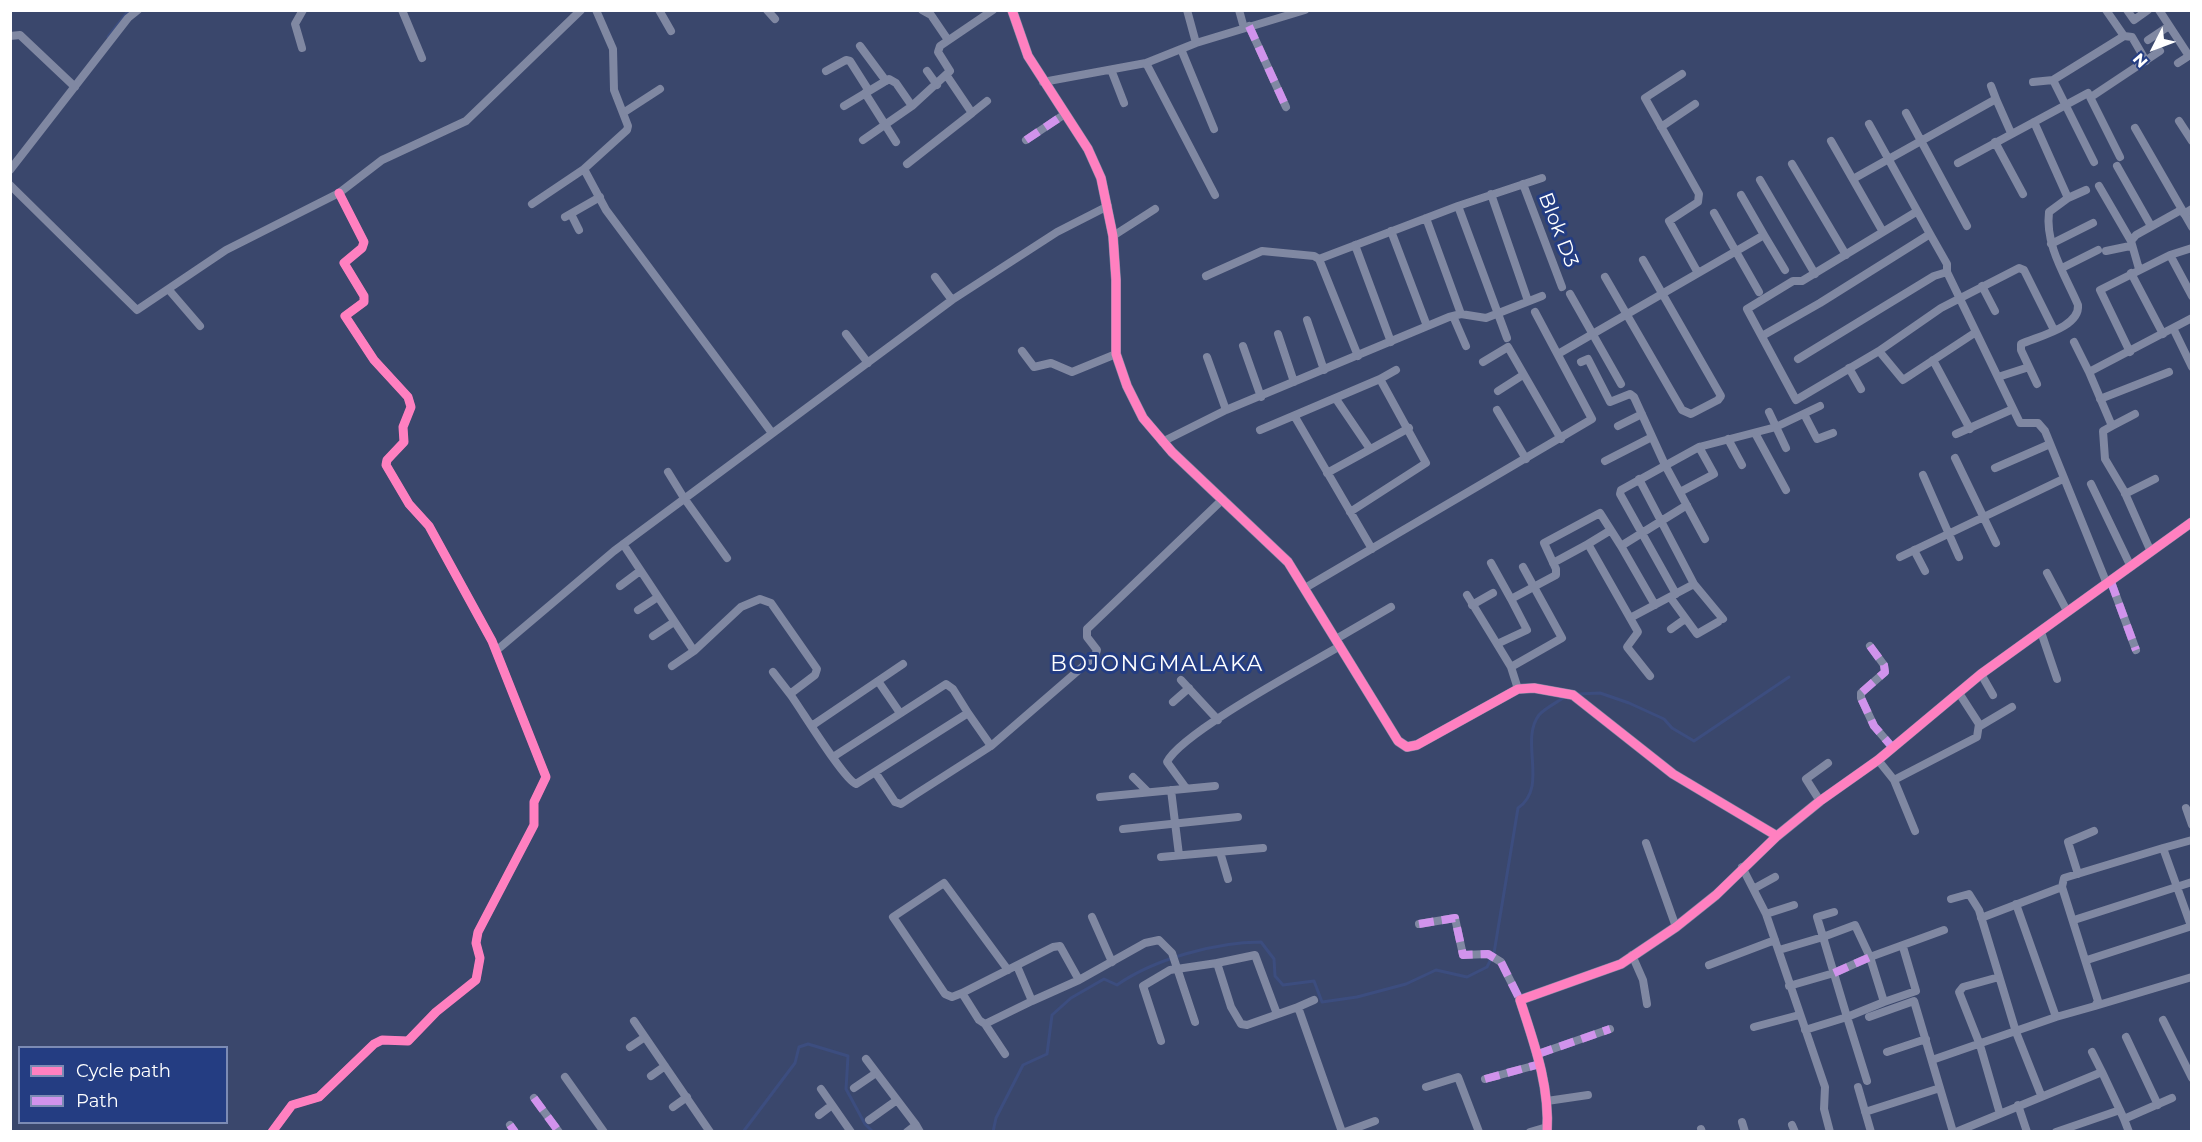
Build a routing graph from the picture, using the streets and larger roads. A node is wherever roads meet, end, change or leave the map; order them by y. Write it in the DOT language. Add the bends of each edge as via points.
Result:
graph roads {
  1 [pos="138,10"];
  2 [pos="303,10"];
  3 [pos="402,10"];
  4 [pos="581,10"];
  5 [pos="596,10"];
  6 [pos="767,10"];
  7 [pos="922,10"];
  8 [pos="993,10"];
  9 [pos="1012,10"];
  10 [pos="1187,10"];
  11 [pos="1239,10"];
  12 [pos="1305,10"];
  13 [pos="2106,10"];
  14 [pos="2127,10"];
  15 [pos="2148,10"];
  16 [pos="2159,10"];
  17 [pos="662,12"];
  18 [pos="775,19"];
  19 [pos="2169,26"];
  20 [pos="1246,27"];
  21 [pos="671,31"];
  22 [pos="10,36"];
  23 [pos="2124,36"];
  24 [pos="948,40"];
  25 [pos="2148,40"];
  26 [pos="1196,43"];
  27 [pos="860,46"];
  28 [pos="303,48"];
  29 [pos="1181,49"];
  30 [pos="2160,51"];
  31 [pos="2190,55"];
  32 [pos="422,58"];
  33 [pos="2146,61"];
  34 [pos="1146,63"];
  35 [pos="2178,63"];
  36 [pos="826,71"];
  37 [pos="927,71"];
  38 [pos="1112,72"];
  39 [pos="1682,74"];
  40 [pos="947,76"];
  41 [pos="2053,80"];
  42 [pos="886,81"];
  43 [pos="1043,82"];
  44 [pos="2033,82"];
  45 [pos="72,85"];
  46 [pos="937,85"];
  47 [pos="1990,86"];
  48 [pos="660,89"];
  49 [pos="867,92"];
  50 [pos="2091,98"];
  51 [pos="1996,99"];
  52 [pos="987,101"];
  53 [pos="1124,104"];
  54 [pos="1695,104"];
  55 [pos="2067,104"];
  56 [pos="844,106"];
  57 [pos="912,106"];
  58 [pos="1286,107"];
  59 [pos="623,113"];
  60 [pos="972,113"];
  61 [pos="1906,113"];
  62 [pos="1065,114"];
  63 [pos="2179,121"];
  64 [pos="2034,122"];
  65 [pos="886,124"];
  66 [pos="1869,124"];
  67 [pos="1661,127"];
  68 [pos="2135,128"];
  69 [pos="1214,129"];
  70 [pos="2011,133"];
  71 [pos="863,140"];
  72 [pos="1026,140"];
  73 [pos="1831,141"];
  74 [pos="2192,141"];
  75 [pos="896,142"];
  76 [pos="1920,142"];
  77 [pos="1995,142"];
  78 [pos="1888,158"];
  79 [pos="2094,162"];
  80 [pos="1958,163"];
  81 [pos="907,164"];
  82 [pos="1792,164"];
  83 [pos="584,169"];
  84 [pos="10,170"];
  85 [pos="1542,178"];
  86 [pos="1853,179"];
  87 [pos="1760,180"];
  88 [pos="1523,184"];
  89 [pos="10,185"];
  90 [pos="2099,186"];
  91 [pos="2086,190"];
  92 [pos="339,193"];
  93 [pos="1491,194"];
  94 [pos="2023,194"];
  95 [pos="1215,195"];
  96 [pos="1741,195"];
  97 [pos="600,197"];
  98 [pos="2068,198"];
  99 [pos="532,204"];
  100 [pos="1108,206"];
  101 [pos="1458,206"];
  102 [pos="1155,209"];
  103 [pos="2185,211"];
  104 [pos="1916,212"];
  105 [pos="1714,213"];
  106 [pos="1426,219"];
  107 [pos="2093,223"];
  108 [pos="1967,226"];
  109 [pos="2151,226"];
  110 [pos="2192,227"];
  111 [pos="579,230"];
  112 [pos="1391,231"];
  113 [pos="1883,232"];
  114 [pos="1930,234"];
  115 [pos="1764,235"];
  116 [pos="1113,236"];
  117 [pos="2131,243"];
  118 [pos="2051,244"];
  119 [pos="1355,245"];
  120 [pos="2192,248"];
  121 [pos="1735,251"];
  122 [pos="1846,255"];
  123 [pos="2170,255"];
  124 [pos="1319,259"];
  125 [pos="1643,260"];
  126 [pos="2062,268"];
  127 [pos="1785,270"];
  128 [pos="2135,271"];
  129 [pos="1947,272"];
  130 [pos="1698,273"];
  131 [pos="1815,274"];
  132 [pos="1206,276"];
  133 [pos="935,277"];
  134 [pos="1605,277"];
  135 [pos="1982,286"];
  136 [pos="1562,287"];
  137 [pos="169,290"];
  138 [pos="1760,292"];
  139 [pos="1663,293"];
  140 [pos="1570,294"];
  141 [pos="1542,296"];
  142 [pos="2192,296"];
  143 [pos="1960,299"];
  144 [pos="952,300"];
  145 [pos="1528,301"];
  146 [pos="1995,311"];
  147 [pos="1535,312"];
  148 [pos="1498,314"];
  149 [pos="1627,314"];
  150 [pos="1457,315"];
  151 [pos="2192,318"];
  152 [pos="1307,320"];
  153 [pos="200,326"];
  154 [pos="1426,326"];
  155 [pos="2173,328"];
  156 [pos="2054,330"];
  157 [pos="1976,332"];
  158 [pos="846,334"];
  159 [pos="1278,334"];
  160 [pos="1593,334"];
  161 [pos="2163,334"];
  162 [pos="1762,336"];
  163 [pos="1507,338"];
  164 [pos="1391,342"];
  165 [pos="2074,342"];
  166 [pos="1243,346"];
  167 [pos="1466,346"];
  168 [pos="1022,351"];
  169 [pos="1879,351"];
  170 [pos="2130,352"];
  171 [pos="1116,354"];
  172 [pos="1558,354"];
  173 [pos="1358,356"];
  174 [pos="1206,357"];
  175 [pos="1588,359"];
  176 [pos="1798,359"];
  177 [pos="1933,360"];
  178 [pos="1483,362"];
  179 [pos="868,363"];
  180 [pos="2029,367"];
  181 [pos="2192,367"];
  182 [pos="1849,368"];
  183 [pos="1324,370"];
  184 [pos="1396,370"];
  185 [pos="2089,372"];
  186 [pos="2169,372"];
  187 [pos="1524,375"];
  188 [pos="1998,377"];
  189 [pos="1380,379"];
  190 [pos="1294,382"];
  191 [pos="1621,384"];
  192 [pos="2037,384"];
  193 [pos="1861,389"];
  194 [pos="1498,391"];
  195 [pos="1261,397"];
  196 [pos="1336,399"];
  197 [pos="2100,399"];
  198 [pos="1820,406"];
  199 [pos="2013,409"];
  200 [pos="1226,410"];
  201 [pos="1497,410"];
  202 [pos="1769,412"];
  203 [pos="1642,414"];
  204 [pos="1804,414"];
  205 [pos="2135,414"];
  206 [pos="1295,417"];
  207 [pos="1618,426"];
  208 [pos="2112,426"];
  209 [pos="1776,427"];
  210 [pos="1409,428"];
  211 [pos="1970,429"];
  212 [pos="1260,430"];
  213 [pos="771,432"];
  214 [pos="1833,432"];
  215 [pos="1755,433"];
  216 [pos="1956,434"];
  217 [pos="1652,437"];
  218 [pos="1561,439"];
  219 [pos="1728,439"];
  220 [pos="1162,442"];
  221 [pos="2050,444"];
  222 [pos="1699,447"];
  223 [pos="1786,448"];
  224 [pos="1370,449"];
  225 [pos="1955,458"];
  226 [pos="1526,459"];
  227 [pos="1605,461"];
  228 [pos="1665,465"];
  229 [pos="1742,465"];
  230 [pos="1995,468"];
  231 [pos="669,472"];
  232 [pos="1327,473"];
  233 [pos="1923,475"];
  234 [pos="1639,479"];
  235 [pos="2063,479"];
  236 [pos="2155,479"];
  237 [pos="2091,484"];
  238 [pos="1786,490"];
  239 [pos="1680,492"];
  240 [pos="2125,494"];
  241 [pos="684,498"];
  242 [pos="1226,502"];
  243 [pos="1687,505"];
  244 [pos="1350,512"];
  245 [pos="1984,517"];
  246 [pos="1661,522"];
  247 [pos="2192,522"];
  248 [pos="1611,530"];
  249 [pos="1641,534"];
  250 [pos="1948,534"];
  251 [pos="1705,538"];
  252 [pos="1996,543"];
  253 [pos="623,544"];
  254 [pos="1588,544"];
  255 [pos="1621,546"];
  256 [pos="1372,549"];
  257 [pos="1914,550"];
  258 [pos="2151,552"];
  259 [pos="1900,557"];
  260 [pos="1959,557"];
  261 [pos="727,558"];
  262 [pos="1491,563"];
  263 [pos="1553,563"];
  264 [pos="1523,567"];
  265 [pos="2131,567"];
  266 [pos="640,571"];
  267 [pos="1924,572"];
  268 [pos="2047,573"];
  269 [pos="2109,583"];
  270 [pos="1694,584"];
  271 [pos="620,586"];
  272 [pos="1535,586"];
  273 [pos="1305,588"];
  274 [pos="1493,593"];
  275 [pos="1467,595"];
  276 [pos="1673,595"];
  277 [pos="658,597"];
  278 [pos="1511,599"];
  279 [pos="1472,604"];
  280 [pos="1655,605"];
  281 [pos="1391,607"];
  282 [pos="638,610"];
  283 [pos="2067,611"];
  284 [pos="1630,618"];
  285 [pos="1685,619"];
  286 [pos="674,622"];
  287 [pos="1671,629"];
  288 [pos="2041,632"];
  289 [pos="653,636"];
  290 [pos="1338,642"];
  291 [pos="1497,644"];
  292 [pos="1870,646"];
  293 [pos="496,650"];
  294 [pos="2136,650"];
  295 [pos="694,651"];
  296 [pos="903,664"];
  297 [pos="672,666"];
  298 [pos="1511,667"];
  299 [pos="773,672"];
  300 [pos="1981,674"];
  301 [pos="1650,676"];
  302 [pos="2057,679"];
  303 [pos="1181,680"];
  304 [pos="878,681"];
  305 [pos="1189,688"];
  306 [pos="1518,689"];
  307 [pos="1959,693"];
  308 [pos="790,694"];
  309 [pos="1993,695"];
  310 [pos="1173,702"];
  311 [pos="2012,707"];
  312 [pos="900,713"];
  313 [pos="968,713"];
  314 [pos="1218,720"];
  315 [pos="813,725"];
  316 [pos="1980,726"];
  317 [pos="991,746"];
  318 [pos="1893,748"];
  319 [pos="833,757"];
  320 [pos="1878,760"];
  321 [pos="1828,763"];
  322 [pos="875,772"];
  323 [pos="1133,777"];
  324 [pos="1894,780"];
  325 [pos="1215,786"];
  326 [pos="1186,788"];
  327 [pos="1172,790"];
  328 [pos="1148,792"];
  329 [pos="1100,797"];
  330 [pos="1820,801"];
  331 [pos="2186,808"];
  332 [pos="1238,817"];
  333 [pos="1176,824"];
  334 [pos="2192,825"];
  335 [pos="1123,829"];
  336 [pos="1915,831"];
  337 [pos="2094,831"];
  338 [pos="1777,836"];
  339 [pos="2192,840"];
  340 [pos="1646,843"];
  341 [pos="1263,848"];
  342 [pos="2163,848"];
  343 [pos="1220,852"];
  344 [pos="1179,855"];
  345 [pos="1161,857"];
  346 [pos="1742,867"];
  347 [pos="2078,874"];
  348 [pos="1775,877"];
  349 [pos="1228,879"];
  350 [pos="2192,882"];
  351 [pos="2177,885"];
  352 [pos="2062,887"];
  353 [pos="1755,888"];
  354 [pos="1951,899"];
  355 [pos="2016,904"];
  356 [pos="1794,905"];
  357 [pos="1834,912"];
  358 [pos="1766,914"];
  359 [pos="1092,917"];
  360 [pos="1981,918"];
  361 [pos="2074,920"];
  362 [pos="1419,924"];
  363 [pos="2191,926"];
  364 [pos="1676,927"];
  365 [pos="1944,930"];
  366 [pos="1823,937"];
  367 [pos="1775,940"];
  368 [pos="1903,947"];
  369 [pos="1779,950"];
  370 [pos="1632,955"];
  371 [pos="1870,957"];
  372 [pos="2087,960"];
  373 [pos="1112,962"];
  374 [pos="1217,963"];
  375 [pos="1709,965"];
  376 [pos="1017,966"];
  377 [pos="1177,966"];
  378 [pos="1008,970"];
  379 [pos="1834,973"];
  380 [pos="1998,977"];
  381 [pos="2192,977"];
  382 [pos="1079,980"];
  383 [pos="1789,986"];
  384 [pos="962,993"];
  385 [pos="1314,1000"];
  386 [pos="1520,1000"];
  387 [pos="1032,1001"];
  388 [pos="1884,1002"];
  389 [pos="1647,1004"];
  390 [pos="2095,1006"];
  391 [pos="1298,1007"];
  392 [pos="1277,1014"];
  393 [pos="1798,1015"];
  394 [pos="1847,1017"];
  395 [pos="1869,1017"];
  396 [pos="2056,1017"];
  397 [pos="2163,1020"];
  398 [pos="634,1021"];
  399 [pos="1195,1022"];
  400 [pos="985,1024"];
  401 [pos="1754,1027"];
  402 [pos="1610,1029"];
  403 [pos="1805,1030"];
  404 [pos="2016,1032"];
  405 [pos="645,1037"];
  406 [pos="2126,1037"];
  407 [pos="1926,1039"];
  408 [pos="1161,1041"];
  409 [pos="1980,1045"];
  410 [pos="630,1047"];
  411 [pos="1887,1052"];
  412 [pos="2092,1052"];
  413 [pos="1005,1054"];
  414 [pos="866,1059"];
  415 [pos="1539,1059"];
  416 [pos="1932,1060"];
  417 [pos="665,1066"];
  418 [pos="2102,1072"];
  419 [pos="876,1073"];
  420 [pos="651,1076"];
  421 [pos="565,1077"];
  422 [pos="2192,1078"];
  423 [pos="1485,1079"];
  424 [pos="1867,1081"];
  425 [pos="1426,1087"];
  426 [pos="1858,1087"];
  427 [pos="854,1088"];
  428 [pos="1941,1088"];
  429 [pos="822,1089"];
  430 [pos="1588,1095"];
  431 [pos="2041,1095"];
  432 [pos="687,1097"];
  433 [pos="534,1098"];
  434 [pos="2172,1098"];
  435 [pos="897,1100"];
  436 [pos="1547,1101"];
  437 [pos="832,1105"];
  438 [pos="2018,1105"];
  439 [pos="2158,1105"];
  440 [pos="673,1107"];
  441 [pos="2120,1110"];
  442 [pos="1865,1112"];
  443 [pos="2000,1114"];
  444 [pos="819,1115"];
  445 [pos="2124,1119"];
  446 [pos="869,1120"];
  447 [pos="1375,1121"];
  448 [pos="1742,1122"];
  449 [pos="918,1128"];
  450 [pos="1547,1129"];
  451 [pos="706,1130"];
  452 [pos="272,1131"];
  453 [pos="559,1131"];
  454 [pos="604,1131"];
  455 [pos="851,1131"];
  456 [pos="907,1131"];
  457 [pos="1344,1131"];
  458 [pos="1479,1131"];
  459 [pos="1530,1131"];
  460 [pos="1745,1131"];
  461 [pos="1830,1131"];
  462 [pos="1871,1131"];
  463 [pos="1955,1131"];
  464 [pos="2027,1131"];
  465 [pos="2056,1131"];
  466 [pos="2130,1131"];
  1 -- 45 [label="street"];
  2 -- 28 [label="street" via="295,24"];
  3 -- 32 [label="street"];
  4 -- 92 [label="street" via="466,121 382,160"];
  5 -- 59 [label="street" via="613,49 614,90"];
  6 -- 18 [label="street"];
  7 -- 24 [label="street" via="931,15"];
  8 -- 24 [label="street"];
  9 -- 43 [label="street" via="1022,42"];
  10 -- 26 [label="street"];
  11 -- 20 [label="street"];
  12 -- 20 [label="street"];
  13 -- 23 [label="street"];
  14 -- 15 [label="street" via="2134,20"];
  16 -- 19 [label="street"];
  17 -- 21 [label="street"];
  19 -- 25 [label="street"];
  19 -- 31 [label="street"];
  20 -- 26 [label="street"];
  20 -- 58 [label="street"];
  22 -- 45 [label="street" via="20,35"];
  23 -- 33 [label="street" via="2132,37"];
  23 -- 41 [label="street"];
  24 -- 40 [label="street" via="938,51 950,69"];
  26 -- 29 [label="street"];
  27 -- 42 [label="street"];
  29 -- 34 [label="street"];
  29 -- 69 [label="street"];
  30 -- 33 [label="street"];
  31 -- 35 [label="street"];
  33 -- 50 [label="street"];
  34 -- 38 [label="street"];
  34 -- 95 [label="street"];
  36 -- 49 [label="street" via="850,61"];
  37 -- 46 [label="street"];
  38 -- 43 [label="street"];
  38 -- 53 [label="street"];
  39 -- 67 [label="street" via="1645,98"];
  40 -- 46 [label="street"];
  40 -- 60 [label="street"];
  41 -- 44 [label="street"];
  41 -- 55 [label="street"];
  42 -- 49 [label="street"];
  42 -- 57 [label="street" via="893,80"];
  43 -- 62 [label="street"];
  45 -- 84 [label="street"];
  46 -- 57 [label="street"];
  47 -- 51 [label="street"];
  48 -- 59 [label="street"];
  49 -- 56 [label="street"];
  49 -- 65 [label="street"];
  50 -- 55 [label="street" via="2088,93"];
  50 -- 109 [label="street"];
  51 -- 70 [label="street"];
  51 -- 76 [label="street"];
  52 -- 60 [label="street"];
  54 -- 67 [label="street"];
  55 -- 64 [label="street"];
  55 -- 79 [label="street"];
  57 -- 65 [label="street"];
  59 -- 83 [label="street" via="627,130"];
  60 -- 81 [label="street"];
  61 -- 76 [label="street"];
  62 -- 72 [label="street"];
  62 -- 100 [label="street" via="1088,149"];
  63 -- 74 [label="street"];
  64 -- 70 [label="street"];
  64 -- 98 [label="street"];
  65 -- 71 [label="street"];
  65 -- 75 [label="street"];
  66 -- 78 [label="street"];
  67 -- 130 [label="street" via="1699,194 1698,202 1670,221"];
  68 -- 103 [label="street"];
  70 -- 77 [label="street"];
  73 -- 86 [label="street"];
  76 -- 78 [label="street"];
  76 -- 108 [label="street"];
  77 -- 80 [label="street"];
  77 -- 94 [label="street"];
  78 -- 86 [label="street"];
  78 -- 104 [label="street"];
  82 -- 122 [label="street"];
  83 -- 97 [label="street"];
  83 -- 99 [label="street"];
  85 -- 88 [label="street"];
  86 -- 113 [label="street"];
  87 -- 131 [label="street"];
  88 -- 93 [label="street"];
  88 -- 136 [label="street, Blok D3"];
  89 -- 137 [label="street" via="134,310"];
  90 -- 117 [label="street"];
  91 -- 98 [label="street"];
  92 -- 137 [label="street" via="226,250"];
  92 -- 293 [label="street" via="364,242 344,263 364,302 345,316 374,360 411,404 403,427 404,442 387,465 410,504 429,526"];
  93 -- 101 [label="street"];
  93 -- 145 [label="street"];
  96 -- 115 [label="street"];
  97 -- 111 [label="street" via="568,216"];
  97 -- 213 [label="street"];
  98 -- 118 [label="street" via="2049,212"];
  100 -- 116 [label="street"];
  100 -- 144 [label="street" via="1057,231"];
  101 -- 106 [label="street"];
  101 -- 148 [label="street"];
  102 -- 116 [label="street"];
  103 -- 109 [label="street"];
  103 -- 110 [label="street"];
  104 -- 113 [label="street"];
  104 -- 114 [label="street"];
  105 -- 121 [label="street"];
  106 -- 112 [label="street"];
  106 -- 150 [label="street"];
  107 -- 118 [label="street"];
  109 -- 117 [label="street"];
  112 -- 119 [label="street"];
  112 -- 154 [label="street"];
  113 -- 122 [label="street"];
  114 -- 129 [label="street" via="1947,264"];
  114 -- 162 [label="street"];
  115 -- 121 [label="street"];
  115 -- 127 [label="street"];
  116 -- 171 [label="street"];
  117 -- 126 [label="street" via="2102,250"];
  117 -- 128 [label="street"];
  118 -- 126 [label="street"];
  119 -- 124 [label="street"];
  119 -- 164 [label="street"];
  120 -- 123 [label="street"];
  121 -- 130 [label="street"];
  121 -- 138 [label="street"];
  122 -- 131 [label="street"];
  123 -- 128 [label="street"];
  123 -- 142 [label="street"];
  124 -- 132 [label="street" via="1262,251"];
  124 -- 173 [label="street"];
  125 -- 139 [label="street"];
  126 -- 156 [label="street" via="2079,305 2079,314"];
  128 -- 161 [label="street"];
  128 -- 170 [label="street" via="2100,290"];
  129 -- 143 [label="street"];
  129 -- 176 [label="street" via="1934,276"];
  130 -- 139 [label="street"];
  131 -- 162 [label="street" via="1793,281 1747,309"];
  133 -- 144 [label="street"];
  134 -- 149 [label="street"];
  135 -- 143 [label="street"];
  135 -- 146 [label="street"];
  135 -- 156 [label="street" via="2022,268"];
  137 -- 153 [label="street"];
  139 -- 149 [label="street"];
  139 -- 149 [label="street" via="1721,396 1718,400 1692,414 1682,410"];
  140 -- 160 [label="street"];
  141 -- 145 [label="street"];
  143 -- 157 [label="street"];
  143 -- 169 [label="street"];
  144 -- 179 [label="street"];
  145 -- 148 [label="street"];
  147 -- 172 [label="street"];
  148 -- 150 [label="street" via="1486,318"];
  148 -- 163 [label="street"];
  149 -- 160 [label="street"];
  150 -- 154 [label="street"];
  150 -- 167 [label="street"];
  151 -- 155 [label="street"];
  152 -- 183 [label="street"];
  154 -- 164 [label="street"];
  155 -- 161 [label="street"];
  155 -- 181 [label="street"];
  156 -- 180 [label="street" via="2022,344"];
  157 -- 177 [label="street"];
  157 -- 188 [label="street"];
  158 -- 179 [label="street"];
  159 -- 190 [label="street"];
  160 -- 172 [label="street"];
  160 -- 191 [label="street"];
  161 -- 170 [label="street"];
  162 -- 182 [label="street" via="1796,400"];
  164 -- 173 [label="street"];
  165 -- 185 [label="street"];
  166 -- 195 [label="street"];
  168 -- 171 [label="street" via="1034,367 1051,363 1072,372"];
  169 -- 177 [label="street" via="1903,380"];
  169 -- 182 [label="street"];
  170 -- 185 [label="street"];
  171 -- 220 [label="street" via="1143,418"];
  172 -- 218 [label="street" via="1593,417"];
  173 -- 183 [label="street"];
  174 -- 200 [label="street"];
  175 -- 203 [label="street" via="1610,402 1632,395"];
  177 -- 211 [label="street"];
  178 -- 187 [label="street" via="1508,347"];
  179 -- 213 [label="street"];
  180 -- 188 [label="street"];
  180 -- 192 [label="street"];
  182 -- 193 [label="street"];
  183 -- 190 [label="street"];
  184 -- 189 [label="street"];
  185 -- 197 [label="street"];
  186 -- 197 [label="street"];
  187 -- 194 [label="street"];
  187 -- 218 [label="street"];
  188 -- 199 [label="street"];
  189 -- 196 [label="street"];
  189 -- 210 [label="street"];
  190 -- 195 [label="street"];
  195 -- 200 [label="street"];
  196 -- 206 [label="street"];
  196 -- 224 [label="street"];
  197 -- 208 [label="street"];
  198 -- 204 [label="street"];
  199 -- 211 [label="street"];
  199 -- 221 [label="street" via="2022,425 2038,423"];
  200 -- 220 [label="street"];
  201 -- 226 [label="street"];
  202 -- 209 [label="street"];
  203 -- 207 [label="street"];
  203 -- 217 [label="street"];
  204 -- 209 [label="street"];
  204 -- 214 [label="street" via="1817,439"];
  205 -- 208 [label="street"];
  206 -- 212 [label="street"];
  206 -- 232 [label="street"];
  208 -- 240 [label="street" via="2103,431 2102,446"];
  209 -- 215 [label="street"];
  209 -- 223 [label="street"];
  210 -- 224 [label="street"];
  210 -- 244 [label="street" via="1425,465"];
  211 -- 216 [label="street"];
  213 -- 241 [label="street"];
  215 -- 219 [label="street"];
  215 -- 238 [label="street"];
  217 -- 227 [label="street"];
  217 -- 228 [label="street"];
  218 -- 226 [label="street"];
  219 -- 222 [label="street"];
  219 -- 229 [label="street"];
  220 -- 242 [label="street"];
  221 -- 230 [label="street"];
  221 -- 235 [label="street"];
  222 -- 228 [label="street"];
  222 -- 239 [label="street" via="1714,474"];
  224 -- 232 [label="street"];
  225 -- 245 [label="street"];
  226 -- 256 [label="street"];
  228 -- 234 [label="street"];
  228 -- 239 [label="street"];
  231 -- 241 [label="street"];
  232 -- 244 [label="street"];
  233 -- 250 [label="street"];
  234 -- 246 [label="street"];
  234 -- 249 [label="street" via="1620,494"];
  235 -- 245 [label="street"];
  235 -- 269 [label="street"];
  236 -- 240 [label="street"];
  237 -- 265 [label="street"];
  239 -- 243 [label="street"];
  240 -- 258 [label="street"];
  241 -- 253 [label="street"];
  241 -- 261 [label="street"];
  242 -- 273 [label="street" via="1288,562"];
  242 -- 317 [label="street" via="1087,629 1087,636 1097,650 1095,656"];
  243 -- 246 [label="street"];
  243 -- 251 [label="street"];
  244 -- 256 [label="street"];
  245 -- 250 [label="street"];
  245 -- 252 [label="street"];
  246 -- 249 [label="street"];
  246 -- 270 [label="street"];
  247 -- 258 [label="street"];
  248 -- 254 [label="street"];
  248 -- 255 [label="street"];
  248 -- 263 [label="street" via="1600,513 1546,541 1543,544"];
  249 -- 255 [label="street"];
  249 -- 276 [label="street"];
  250 -- 257 [label="street"];
  250 -- 260 [label="street"];
  253 -- 266 [label="street"];
  253 -- 293 [label="street"];
  254 -- 263 [label="street"];
  254 -- 284 [label="street"];
  255 -- 280 [label="street"];
  256 -- 273 [label="street"];
  257 -- 259 [label="street"];
  257 -- 267 [label="street"];
  258 -- 265 [label="street"];
  262 -- 278 [label="street"];
  263 -- 272 [label="street" via="1556,576"];
  264 -- 272 [label="street"];
  265 -- 269 [label="street"];
  266 -- 271 [label="street"];
  266 -- 277 [label="street"];
  268 -- 283 [label="street"];
  269 -- 283 [label="street"];
  269 -- 294 [label="street"];
  270 -- 276 [label="street"];
  270 -- 285 [label="street" via="1720,620 1697,634"];
  272 -- 278 [label="street"];
  272 -- 298 [label="street" via="1562,638"];
  273 -- 290 [label="street"];
  274 -- 279 [label="street"];
  275 -- 279 [label="street"];
  276 -- 280 [label="street"];
  276 -- 285 [label="street"];
  277 -- 282 [label="street"];
  277 -- 286 [label="street"];
  278 -- 291 [label="street" via="1527,630"];
  279 -- 291 [label="street"];
  280 -- 284 [label="street"];
  281 -- 290 [label="street"];
  283 -- 288 [label="street"];
  284 -- 301 [label="street" via="1639,633 1627,647"];
  285 -- 287 [label="street"];
  286 -- 289 [label="street"];
  286 -- 295 [label="street"];
  288 -- 300 [label="street"];
  288 -- 302 [label="street"];
  290 -- 306 [label="street" via="1395,738 1407,747 1418,745"];
  290 -- 314 [label="street"];
  291 -- 298 [label="street"];
  292 -- 318 [label="street" via="1885,672 1861,693 1861,698 1874,726"];
  293 -- 452 [label="street" via="546,777 534,802 534,825 478,932 480,958 476,980 436,1012 414,1038 404,1042 382,1040 324,1093 292,1105"];
  295 -- 297 [label="street"];
  295 -- 308 [label="street" via="741,607 766,599 817,669 815,675"];
  296 -- 304 [label="street"];
  298 -- 306 [label="street"];
  299 -- 308 [label="street"];
  300 -- 307 [label="street"];
  300 -- 309 [label="street"];
  303 -- 305 [label="street"];
  304 -- 312 [label="street"];
  304 -- 315 [label="street"];
  305 -- 310 [label="street"];
  305 -- 314 [label="street"];
  306 -- 338 [label="street" via="1573,695 1672,774"];
  307 -- 316 [label="street"];
  307 -- 318 [label="street"];
  308 -- 315 [label="street"];
  311 -- 316 [label="street"];
  312 -- 313 [label="street" via="946,684"];
  312 -- 319 [label="street"];
  313 -- 317 [label="street"];
  313 -- 322 [label="street"];
  314 -- 326 [label="street" via="1201,730 1167,762"];
  315 -- 319 [label="street"];
  316 -- 324 [label="street" via="1977,737"];
  317 -- 322 [label="street" via="900,804"];
  318 -- 320 [label="street"];
  319 -- 322 [label="street" via="852,783"];
  320 -- 324 [label="street"];
  320 -- 330 [label="street"];
  321 -- 330 [label="street" via="1806,780"];
  323 -- 328 [label="street"];
  324 -- 336 [label="street"];
  325 -- 326 [label="street"];
  326 -- 327 [label="street"];
  327 -- 328 [label="street"];
  327 -- 333 [label="street"];
  328 -- 329 [label="street"];
  330 -- 338 [label="street"];
  331 -- 334 [label="street"];
  332 -- 333 [label="street"];
  333 -- 335 [label="street"];
  333 -- 344 [label="street"];
  337 -- 347 [label="street" via="2068,843"];
  338 -- 346 [label="street"];
  339 -- 342 [label="street"];
  340 -- 364 [label="street"];
  341 -- 343 [label="street"];
  342 -- 347 [label="street"];
  342 -- 351 [label="street"];
  343 -- 344 [label="street"];
  343 -- 349 [label="street"];
  344 -- 345 [label="street"];
  346 -- 353 [label="street"];
  346 -- 364 [label="street" via="1716,895"];
  347 -- 352 [label="street" via="2064,878"];
  348 -- 353 [label="street"];
  350 -- 351 [label="street"];
  351 -- 361 [label="street"];
  351 -- 363 [label="street"];
  352 -- 355 [label="street"];
  352 -- 361 [label="street"];
  353 -- 358 [label="street"];
  354 -- 360 [label="street" via="1969,894"];
  355 -- 360 [label="street"];
  355 -- 396 [label="street"];
  356 -- 358 [label="street"];
  357 -- 366 [label="street" via="1817,917"];
  358 -- 367 [label="street"];
  359 -- 373 [label="street"];
  360 -- 380 [label="street"];
  361 -- 372 [label="street"];
  362 -- 386 [label="street" via="1455,918 1463,955 1488,954 1502,962"];
  363 -- 372 [label="street"];
  364 -- 370 [label="street"];
  365 -- 368 [label="street"];
  366 -- 369 [label="street"];
  366 -- 371 [label="street" via="1855,925"];
  366 -- 379 [label="street"];
  367 -- 369 [label="street"];
  367 -- 375 [label="street"];
  368 -- 371 [label="street"];
  368 -- 388 [label="street" via="1916,991"];
  369 -- 383 [label="street"];
  370 -- 386 [label="street" via="1621,964"];
  370 -- 389 [label="street" via="1643,980"];
  371 -- 379 [label="street"];
  371 -- 388 [label="street"];
  372 -- 390 [label="street" via="2098,1000"];
  373 -- 377 [label="street" via="1145,943 1159,940 1172,953"];
  373 -- 382 [label="street"];
  374 -- 377 [label="street"];
  374 -- 392 [label="street" via="1255,955"];
  374 -- 392 [label="street" via="1240,1024"];
  376 -- 378 [label="street"];
  376 -- 382 [label="street" via="1060,946"];
  376 -- 387 [label="street"];
  377 -- 399 [label="street"];
  377 -- 408 [label="street" via="1143,986"];
  378 -- 384 [label="street"];
  378 -- 384 [label="street" via="944,883 893,917 945,994 952,997"];
  379 -- 383 [label="street"];
  379 -- 394 [label="street"];
  380 -- 404 [label="street"];
  380 -- 409 [label="street" via="1963,987 1959,992"];
  381 -- 390 [label="street"];
  382 -- 387 [label="street"];
  383 -- 393 [label="street"];
  384 -- 400 [label="street"];
  385 -- 391 [label="street"];
  386 -- 415 [label="street"];
  387 -- 400 [label="street"];
  388 -- 394 [label="street"];
  390 -- 396 [label="street"];
  391 -- 392 [label="street"];
  391 -- 457 [label="street"];
  393 -- 401 [label="street"];
  393 -- 403 [label="street"];
  394 -- 403 [label="street"];
  394 -- 424 [label="street"];
  395 -- 407 [label="street" via="1914,1001"];
  396 -- 404 [label="street"];
  397 -- 422 [label="street"];
  398 -- 405 [label="street"];
  400 -- 413 [label="street"];
  402 -- 415 [label="street"];
  403 -- 461 [label="street" via="1826,1087 1824,1109"];
  404 -- 409 [label="street"];
  404 -- 431 [label="street"];
  405 -- 410 [label="street"];
  405 -- 417 [label="street"];
  406 -- 439 [label="street"];
  407 -- 411 [label="street"];
  407 -- 416 [label="street"];
  409 -- 416 [label="street"];
  409 -- 443 [label="street"];
  412 -- 418 [label="street"];
  414 -- 419 [label="street"];
  415 -- 423 [label="street"];
  415 -- 436 [label="street"];
  416 -- 428 [label="street"];
  417 -- 420 [label="street"];
  417 -- 432 [label="street"];
  418 -- 431 [label="street"];
  418 -- 441 [label="street"];
  419 -- 427 [label="street"];
  419 -- 435 [label="street"];
  421 -- 454 [label="street"];
  425 -- 458 [label="street" via="1458,1077"];
  426 -- 442 [label="street"];
  428 -- 442 [label="street"];
  428 -- 463 [label="street"];
  429 -- 437 [label="street"];
  430 -- 436 [label="street"];
  431 -- 438 [label="street"];
  432 -- 440 [label="street"];
  432 -- 451 [label="street"];
  433 -- 453 [label="street"];
  434 -- 439 [label="street"];
  435 -- 446 [label="street"];
  435 -- 449 [label="street"];
  436 -- 450 [label="street"];
  437 -- 444 [label="street"];
  437 -- 455 [label="street"];
  438 -- 443 [label="street"];
  438 -- 464 [label="street"];
  439 -- 445 [label="street"];
  441 -- 445 [label="street"];
  441 -- 465 [label="street"];
  442 -- 462 [label="street"];
  443 -- 463 [label="street"];
  445 -- 466 [label="street"];
  447 -- 457 [label="street"];
  448 -- 460 [label="street"];
  449 -- 456 [label="street"];
  450 -- 459 [label="street"];
}
